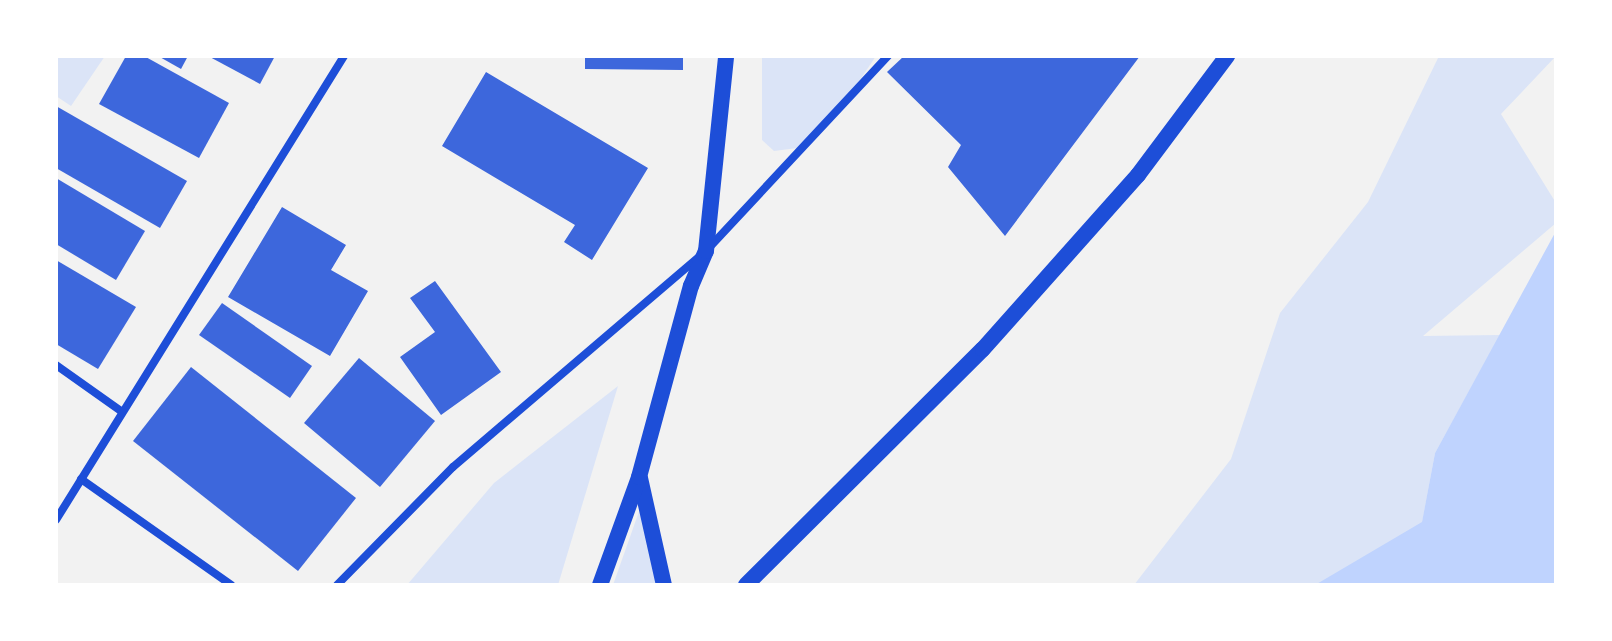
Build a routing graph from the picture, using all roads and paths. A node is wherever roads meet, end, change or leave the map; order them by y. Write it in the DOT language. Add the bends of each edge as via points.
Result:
graph roads {
  1 [pos="344,56"];
  2 [pos="726,56"];
  3 [pos="888,56"];
  4 [pos="1227,56"];
  5 [pos="706,251"];
  6 [pos="56,365"];
  7 [pos="121,411"];
  8 [pos="639,477"];
  9 [pos="81,479"];
  10 [pos="56,520"];
  11 [pos="231,585"];
  12 [pos="337,585"];
  13 [pos="600,585"];
  14 [pos="664,585"];
  15 [pos="746,585"];
  1 -- 7 [label="street"];
  2 -- 5 [label="main road"];
  3 -- 5 [label="street"];
  4 -- 15 [label="main road" via="1138,175 983,349"];
  5 -- 8 [label="main road" via="691,286"];
  5 -- 12 [label="street" via="453,467"];
  6 -- 7 [label="street"];
  7 -- 9 [label="street"];
  8 -- 13 [label="main road"];
  8 -- 14 [label="main road"];
  9 -- 10 [label="street"];
  9 -- 11 [label="street"];
}
